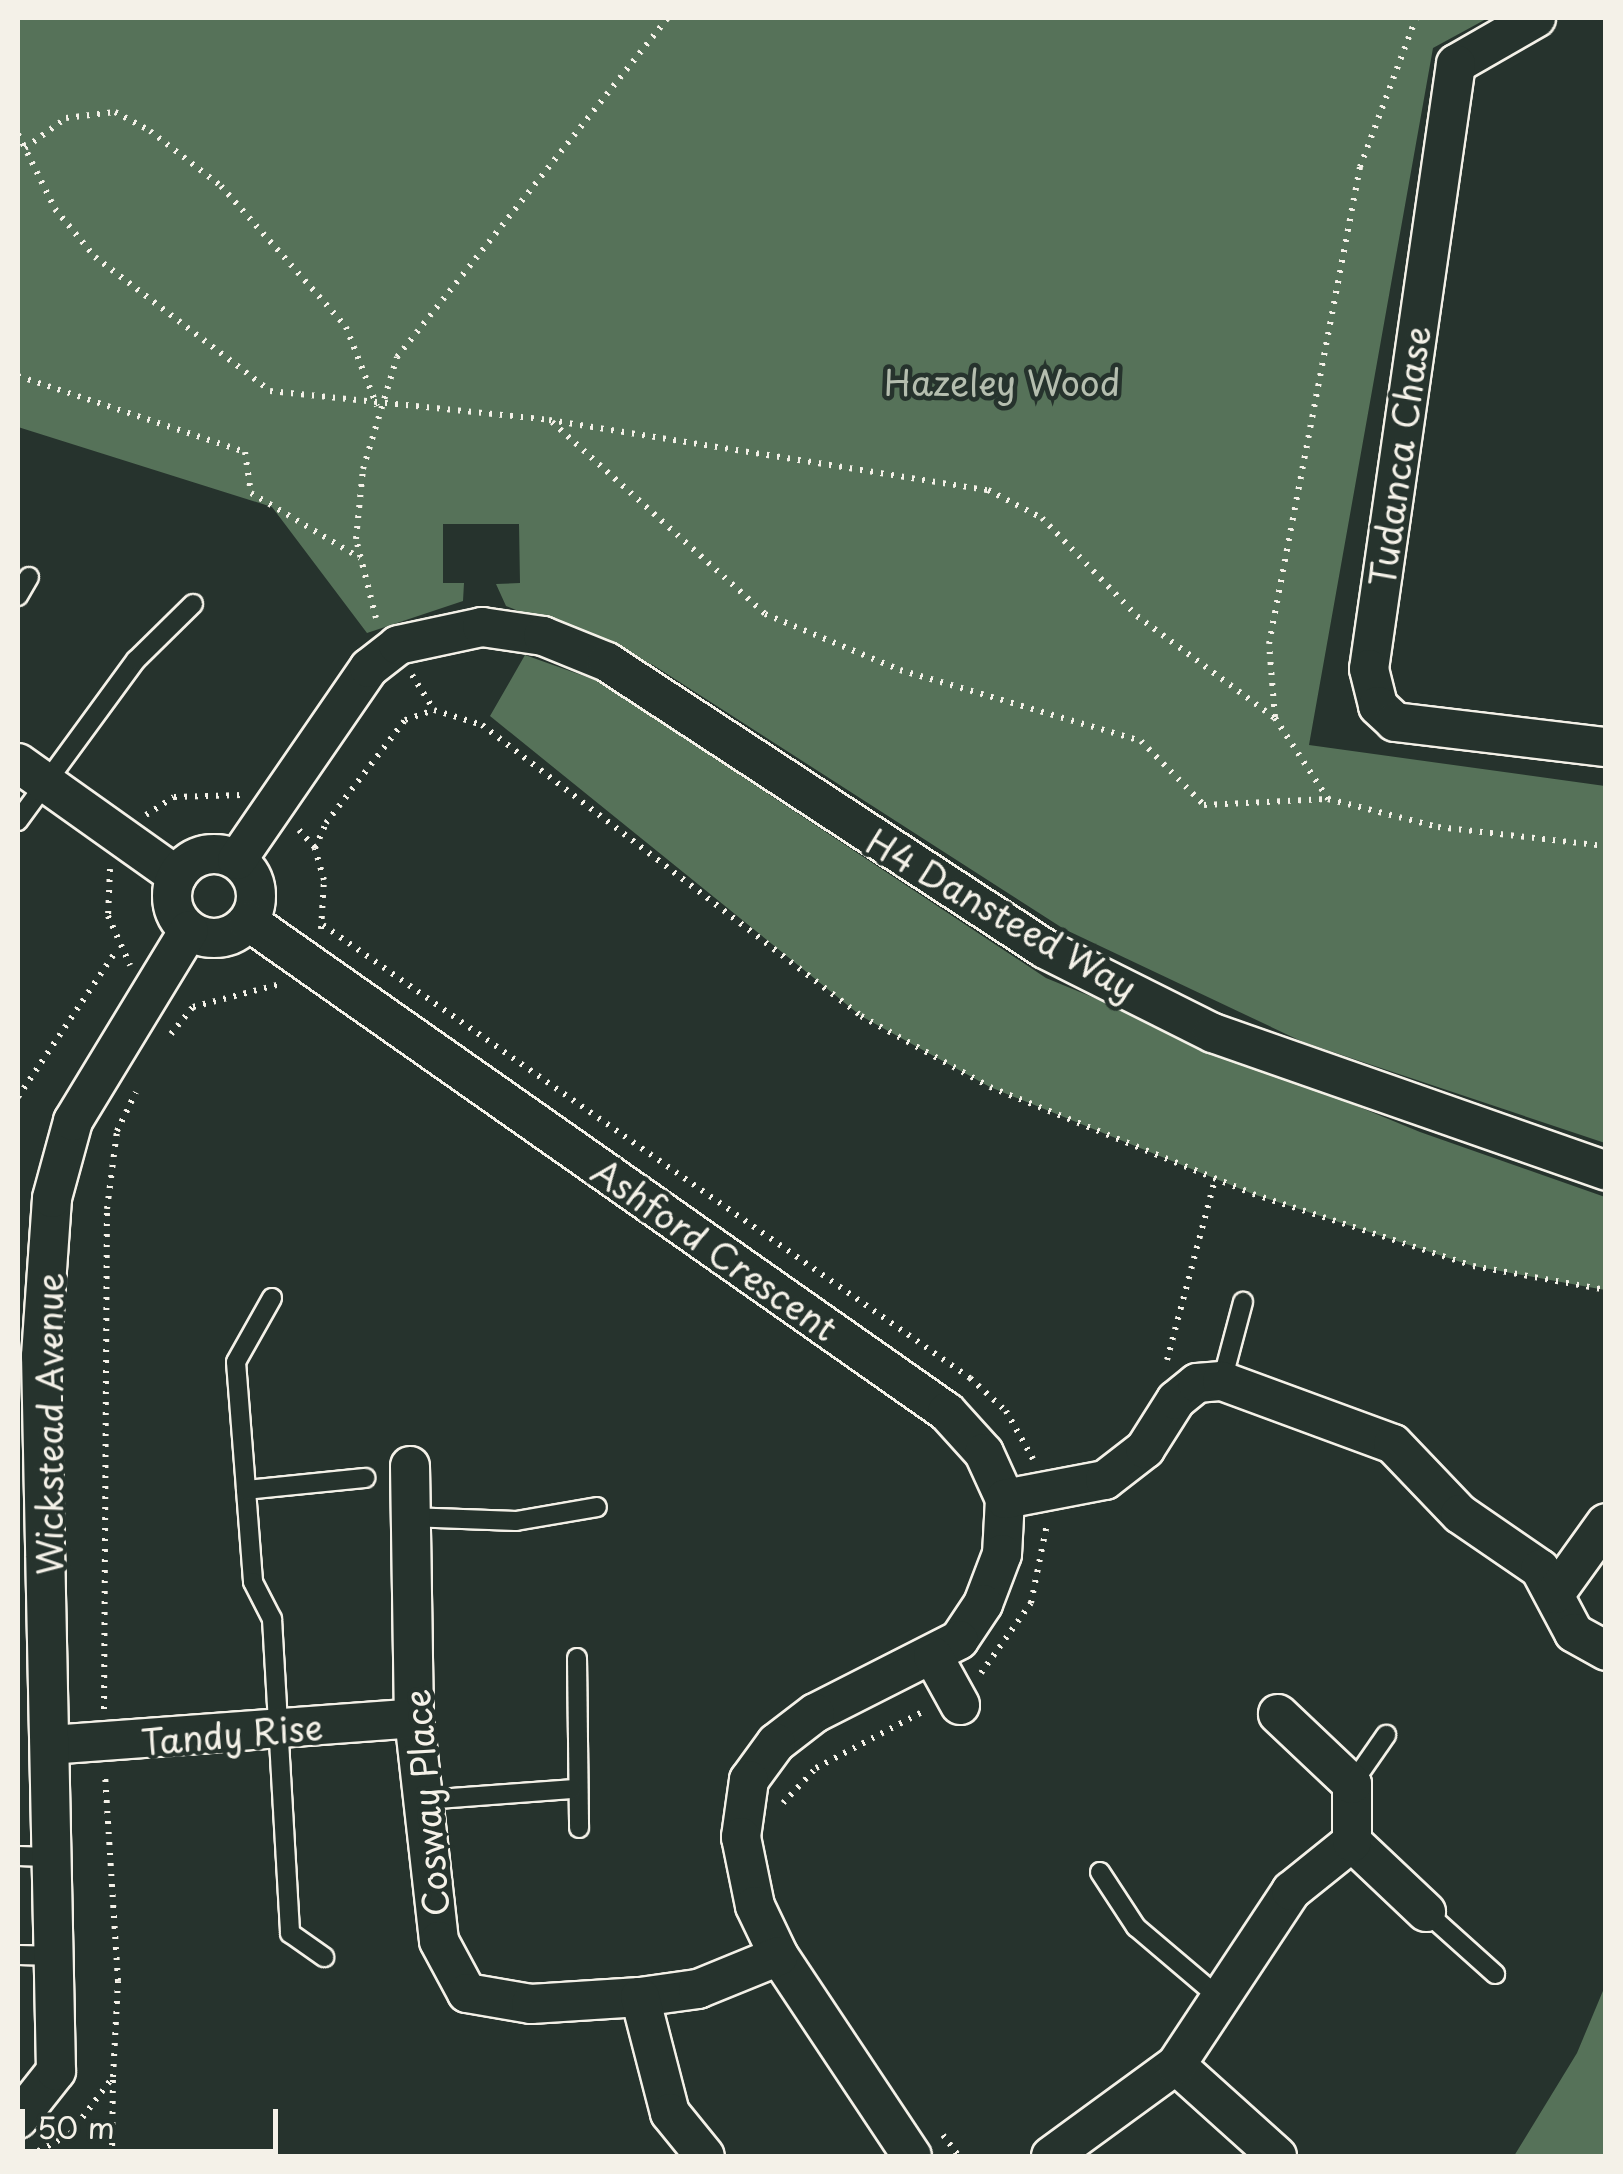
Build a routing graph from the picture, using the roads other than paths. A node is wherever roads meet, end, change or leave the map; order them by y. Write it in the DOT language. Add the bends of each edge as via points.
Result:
graph roads {
  1 [pos="1536,18"];
  2 [pos="30,577"];
  3 [pos="18,596"];
  4 [pos="193,604"];
  5 [pos="1606,747"];
  6 [pos="31,772"];
  7 [pos="18,822"];
  8 [pos="237,860"];
  9 [pos="178,876"];
  10 [pos="248,921"];
  11 [pos="189,930"];
  12 [pos="1606,1172"];
  13 [pos="272,1298"];
  14 [pos="1242,1302"];
  15 [pos="29,1356"];
  16 [pos="1222,1381"];
  17 [pos="410,1466"];
  18 [pos="366,1478"];
  19 [pos="246,1490"];
  20 [pos="1004,1500"];
  21 [pos="597,1507"];
  22 [pos="407,1516"];
  23 [pos="1606,1523"];
  24 [pos="33,1554"];
  25 [pos="1555,1594"];
  26 [pos="1606,1651"];
  27 [pos="934,1656"];
  28 [pos="577,1658"];
  29 [pos="957,1700"];
  30 [pos="1278,1714"];
  31 [pos="414,1718"];
  32 [pos="275,1732"];
  33 [pos="1386,1735"];
  34 [pos="50,1745"];
  35 [pos="1352,1784"];
  36 [pos="573,1789"];
  37 [pos="424,1800"];
  38 [pos="579,1828"];
  39 [pos="1352,1842"];
  40 [pos="18,1856"];
  41 [pos="55,1857"];
  42 [pos="1100,1872"];
  43 [pos="1426,1912"];
  44 [pos="18,1955"];
  45 [pos="59,1956"];
  46 [pos="778,1956"];
  47 [pos="324,1957"];
  48 [pos="1495,1974"];
  49 [pos="640,1997"];
  50 [pos="1222,1999"];
  51 [pos="1176,2065"];
  52 [pos="18,2119"];
  53 [pos="705,2156"];
  54 [pos="912,2156"];
  55 [pos="1051,2156"];
  56 [pos="1277,2156"];
  1 -- 5 [label="street, Tudanca Chase" via="1456,64 1368,669 1378,706 1395,722"];
  2 -- 3 [label="lane"];
  4 -- 6 [label="lane"];
  6 -- 7 [label="lane"];
  6 -- 9 [label="street"];
  8 -- 9 [label="street" via="210,854"];
  8 -- 10 [label="street" via="257,895"];
  8 -- 12 [label="street, H4 Dansteed Way" via="369,668 395,647 482,627 543,636 607,662 1062,957 1213,1033"];
  9 -- 11 [label="street" via="174,911"];
  10 -- 11 [label="street" via="214,939"];
  10 -- 20 [label="street, Ashford Crescent" via="948,1412 984,1452"];
  11 -- 15 [label="street, Wickstead Avenue" via="73,1121 52,1198"];
  13 -- 19 [label="lane" via="236,1362"];
  14 -- 16 [label="lane"];
  15 -- 24 [label="street, Wickstead Avenue"];
  16 -- 20 [label="street" via="1197,1383 1176,1400 1144,1450 1106,1480"];
  16 -- 25 [label="street" via="1393,1444 1460,1514 1540,1568"];
  17 -- 22 [label="street, Cosway Place"];
  18 -- 19 [label="lane"];
  19 -- 32 [label="lane" via="254,1582 272,1619"];
  20 -- 27 [label="street, Ashford Crescent" via="1002,1554 983,1604"];
  21 -- 22 [label="lane" via="516,1522"];
  22 -- 31 [label="street, Cosway Place"];
  23 -- 25 [label="street"];
  24 -- 34 [label="street, Wickstead Avenue"];
  25 -- 26 [label="street" via="1574,1632"];
  27 -- 29 [label="street"];
  27 -- 46 [label="street, Ashford Crescent" via="815,1713 748,1780 741,1837 755,1906"];
  28 -- 36 [label="lane"];
  30 -- 35 [label="street"];
  31 -- 32 [label="street, Tandy Rise"];
  31 -- 37 [label="street, Cosway Place"];
  32 -- 34 [label="street, Tandy Rise"];
  32 -- 47 [label="lane" via="290,1933"];
  33 -- 35 [label="lane"];
  34 -- 41 [label="street, Wickstead Avenue"];
  35 -- 39 [label="street"];
  36 -- 37 [label="lane"];
  36 -- 38 [label="lane"];
  37 -- 49 [label="street, Cosway Place" via="439,1941 467,1993 531,2004"];
  39 -- 43 [label="street"];
  39 -- 50 [label="street" via="1291,1891"];
  40 -- 41 [label="lane"];
  41 -- 45 [label="street, Wickstead Avenue"];
  42 -- 50 [label="lane" via="1136,1926"];
  43 -- 48 [label="lane"];
  44 -- 45 [label="lane"];
  45 -- 52 [label="street, Wickstead Avenue" via="56,2070"];
  46 -- 49 [label="street, Cosway Place" via="698,1988"];
  46 -- 54 [label="street, Ashford Crescent"];
  49 -- 53 [label="street" via="670,2113"];
  50 -- 51 [label="street"];
  51 -- 55 [label="street"];
  51 -- 56 [label="street"];
}
